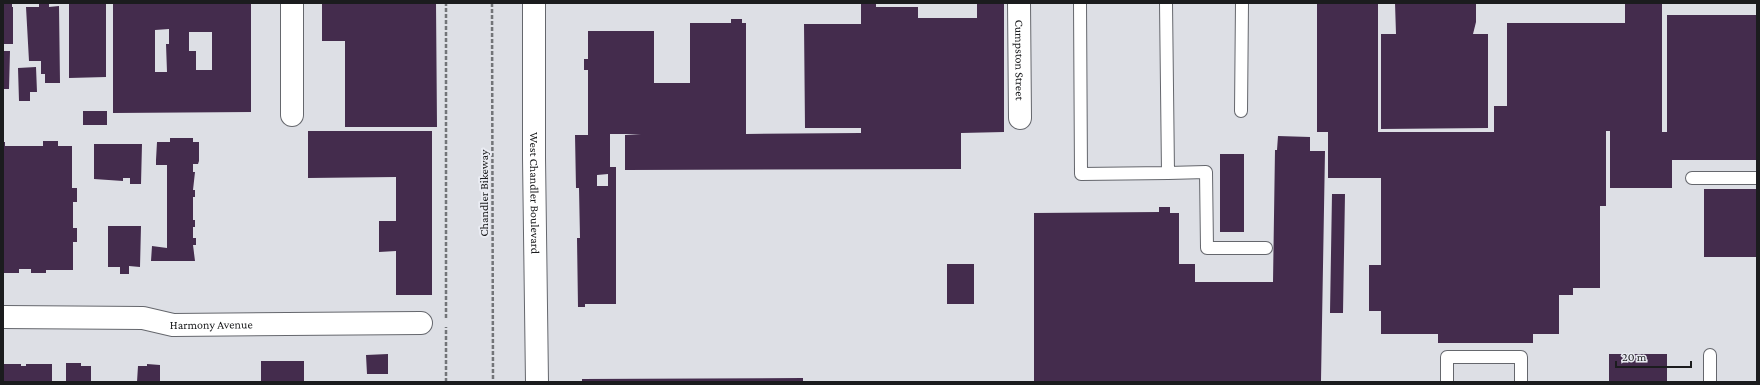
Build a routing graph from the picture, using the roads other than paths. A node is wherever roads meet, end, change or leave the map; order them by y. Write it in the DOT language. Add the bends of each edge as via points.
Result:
graph roads {
  1 [pos="292,3"];
  2 [pos="534,3"];
  3 [pos="1020,3"];
  4 [pos="1080,3"];
  5 [pos="1166,3"];
  6 [pos="1242,3"];
  7 [pos="1241,110"];
  8 [pos="292,115"];
  9 [pos="1020,118"];
  10 [pos="1168,173"];
  11 [pos="1692,178"];
  12 [pos="1757,178"];
  13 [pos="1266,248"];
  14 [pos="3,317"];
  15 [pos="421,323"];
  16 [pos="1710,355"];
  17 [pos="537,382"];
  18 [pos="1447,382"];
  19 [pos="1521,382"];
  20 [pos="1710,382"];
  1 -- 8 [label="street"];
  2 -- 17 [label="street, West Chandler Boulevard"];
  3 -- 9 [label="street, Cumpston Street"];
  4 -- 10 [label="lane" via="1081,174"];
  5 -- 10 [label="lane"];
  6 -- 7 [label="lane"];
  10 -- 13 [label="lane" via="1206,172 1207,248"];
  11 -- 12 [label="lane"];
  14 -- 15 [label="street, Harmony Avenue" via="143,318 174,325"];
  16 -- 20 [label="lane"];
  18 -- 19 [label="lane" via="1447,357 1521,357"];
}
